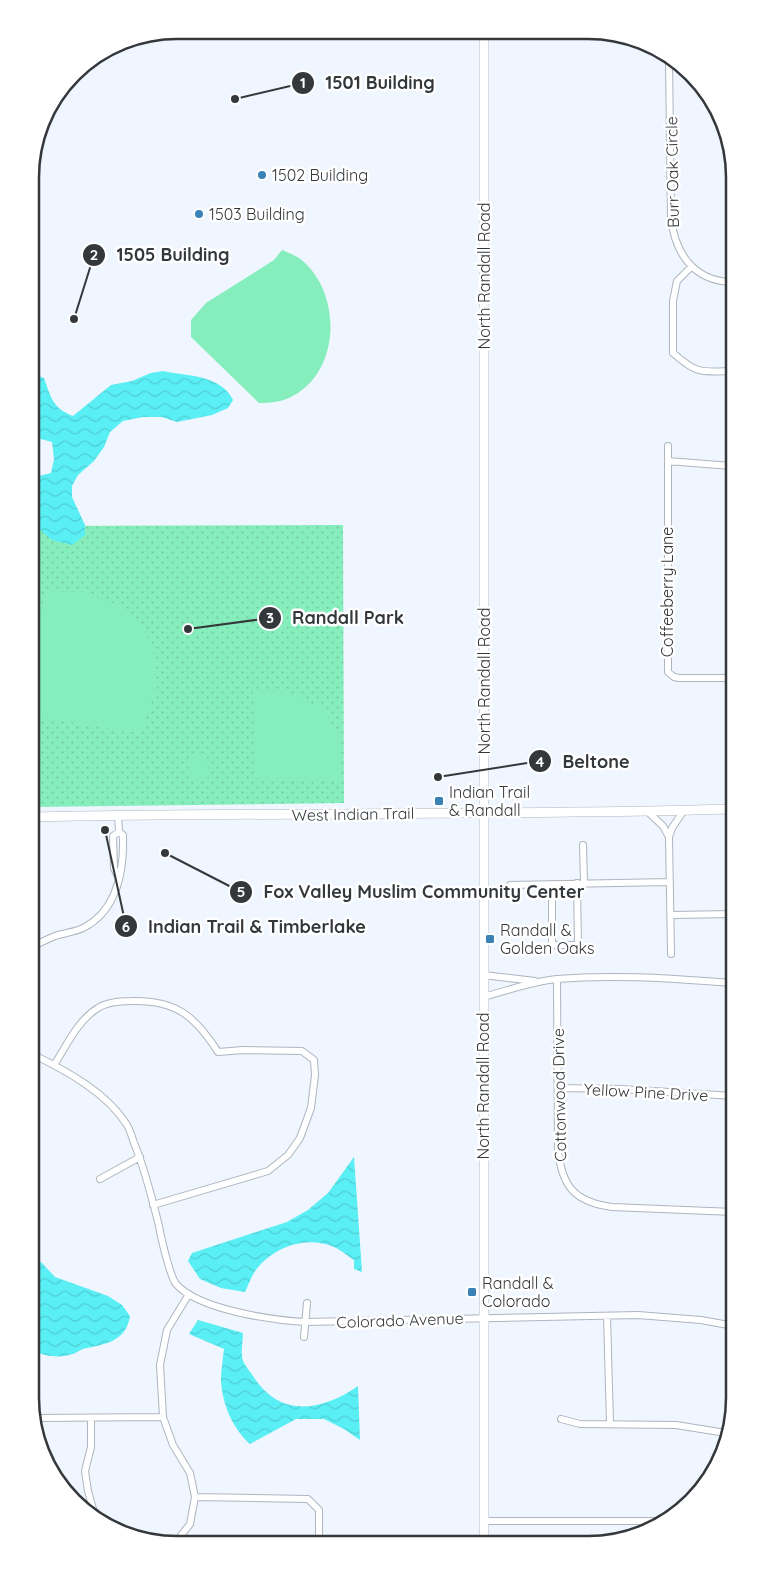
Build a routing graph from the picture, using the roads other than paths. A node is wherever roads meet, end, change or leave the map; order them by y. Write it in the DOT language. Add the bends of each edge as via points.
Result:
graph roads {
  1 [pos="484,39"];
  2 [pos="669,65"];
  3 [pos="691,267"];
  4 [pos="726,281"];
  5 [pos="726,371"];
  6 [pos="668,446"];
  7 [pos="668,461"];
  8 [pos="726,466"];
  9 [pos="726,678"];
  10 [pos="726,808"];
  11 [pos="684,810"];
  12 [pos="646,811"];
  13 [pos="484,813"];
  14 [pos="118,815"];
  15 [pos="39,817"];
  16 [pos="118,832"];
  17 [pos="669,838"];
  18 [pos="583,845"];
  19 [pos="119,880"];
  20 [pos="670,882"];
  21 [pos="581,883"];
  22 [pos="552,884"];
  23 [pos="510,885"];
  24 [pos="726,914"];
  25 [pos="670,915"];
  26 [pos="39,944"];
  27 [pos="671,954"];
  28 [pos="483,975"];
  29 [pos="557,979"];
  30 [pos="541,981"];
  31 [pos="726,982"];
  32 [pos="483,997"];
  33 [pos="39,1058"];
  34 [pos="54,1065"];
  35 [pos="558,1088"];
  36 [pos="726,1096"];
  37 [pos="140,1157"];
  38 [pos="100,1179"];
  39 [pos="153,1205"];
  40 [pos="726,1212"];
  41 [pos="189,1294"];
  42 [pos="307,1303"];
  43 [pos="607,1316"];
  44 [pos="483,1317"];
  45 [pos="305,1322"];
  46 [pos="726,1325"];
  47 [pos="304,1338"];
  48 [pos="163,1417"];
  49 [pos="40,1418"];
  50 [pos="91,1418"];
  51 [pos="561,1419"];
  52 [pos="610,1423"];
  53 [pos="722,1431"];
  54 [pos="195,1497"];
  55 [pos="93,1507"];
  56 [pos="484,1521"];
  57 [pos="652,1521"];
  58 [pos="181,1536"];
  59 [pos="318,1536"];
  60 [pos="484,1536"];
  1 -- 13 [label="main road, North Randall Road"];
  2 -- 3 [label="street, Burr Oak Circle" via="672,223 677,244"];
  3 -- 4 [label="street" via="713,279"];
  3 -- 5 [label="street" via="677,281 673,301 673,353 698,371"];
  6 -- 7 [label="street, Coffeeberry Lane"];
  7 -- 8 [label="street"];
  7 -- 9 [label="street, Coffeeberry Lane" via="668,672 679,678"];
  10 -- 11 [label="main road, West Indian Trail"];
  11 -- 12 [label="main road, West Indian Trail"];
  11 -- 17 [label="street"];
  12 -- 13 [label="main road, West Indian Trail"];
  12 -- 17 [label="street" via="663,826"];
  13 -- 14 [label="main road, West Indian Trail"];
  13 -- 28 [label="main road, North Randall Road"];
  14 -- 15 [label="main road, West Indian Trail"];
  14 -- 16 [label="street"];
  16 -- 19 [label="street" via="113,836 114,868"];
  16 -- 19 [label="street" via="123,835 124,860"];
  17 -- 20 [label="street"];
  18 -- 21 [label="street"];
  19 -- 26 [label="street" via="107,908 85,927"];
  20 -- 21 [label="street"];
  20 -- 25 [label="street"];
  21 -- 22 [label="street"];
  21 -- 22 [label="street" via="578,945 552,946"];
  22 -- 23 [label="street"];
  24 -- 25 [label="street"];
  25 -- 27 [label="street"];
  28 -- 30 [label="street"];
  28 -- 32 [label="main road, North Randall Road"];
  29 -- 30 [label="street"];
  29 -- 31 [label="street" via="649,977"];
  29 -- 35 [label="street, Cottonwood Drive"];
  30 -- 32 [label="street"];
  32 -- 44 [label="main road, North Randall Road"];
  33 -- 34 [label="street, Colorado Avenue"];
  34 -- 37 [label="street, Colorado Avenue" via="110,1105 127,1125"];
  34 -- 39 [label="street" via="82,1021 99,1007 122,1001 149,1000 173,1006 193,1018 218,1052 302,1051 314,1060 311,1108 300,1138 288,1154 268,1171"];
  35 -- 36 [label="street, Yellow Pine Drive"];
  35 -- 40 [label="street, Cottonwood Drive" via="559,1164 570,1189 579,1198 594,1205 612,1207"];
  37 -- 38 [label="street"];
  37 -- 39 [label="street, Colorado Avenue"];
  39 -- 41 [label="street, Colorado Avenue" via="176,1284"];
  41 -- 45 [label="street, Colorado Avenue" via="216,1307"];
  41 -- 48 [label="street" via="167,1330 160,1365"];
  42 -- 45 [label="street"];
  43 -- 44 [label="street, Colorado Avenue"];
  43 -- 46 [label="street, Colorado Avenue" via="667,1317"];
  43 -- 52 [label="street"];
  44 -- 45 [label="street, Colorado Avenue"];
  44 -- 56 [label="main road, North Randall Road"];
  45 -- 47 [label="street"];
  48 -- 50 [label="street"];
  48 -- 54 [label="street" via="173,1445 190,1474"];
  49 -- 50 [label="street"];
  50 -- 55 [label="street" via="92,1447 86,1470"];
  51 -- 52 [label="street" via="580,1424"];
  52 -- 53 [label="street" via="676,1425"];
  54 -- 58 [label="street" via="190,1524"];
  54 -- 59 [label="street" via="308,1498 318,1510"];
  56 -- 57 [label="street"];
  56 -- 60 [label="main road, North Randall Road"];
}
